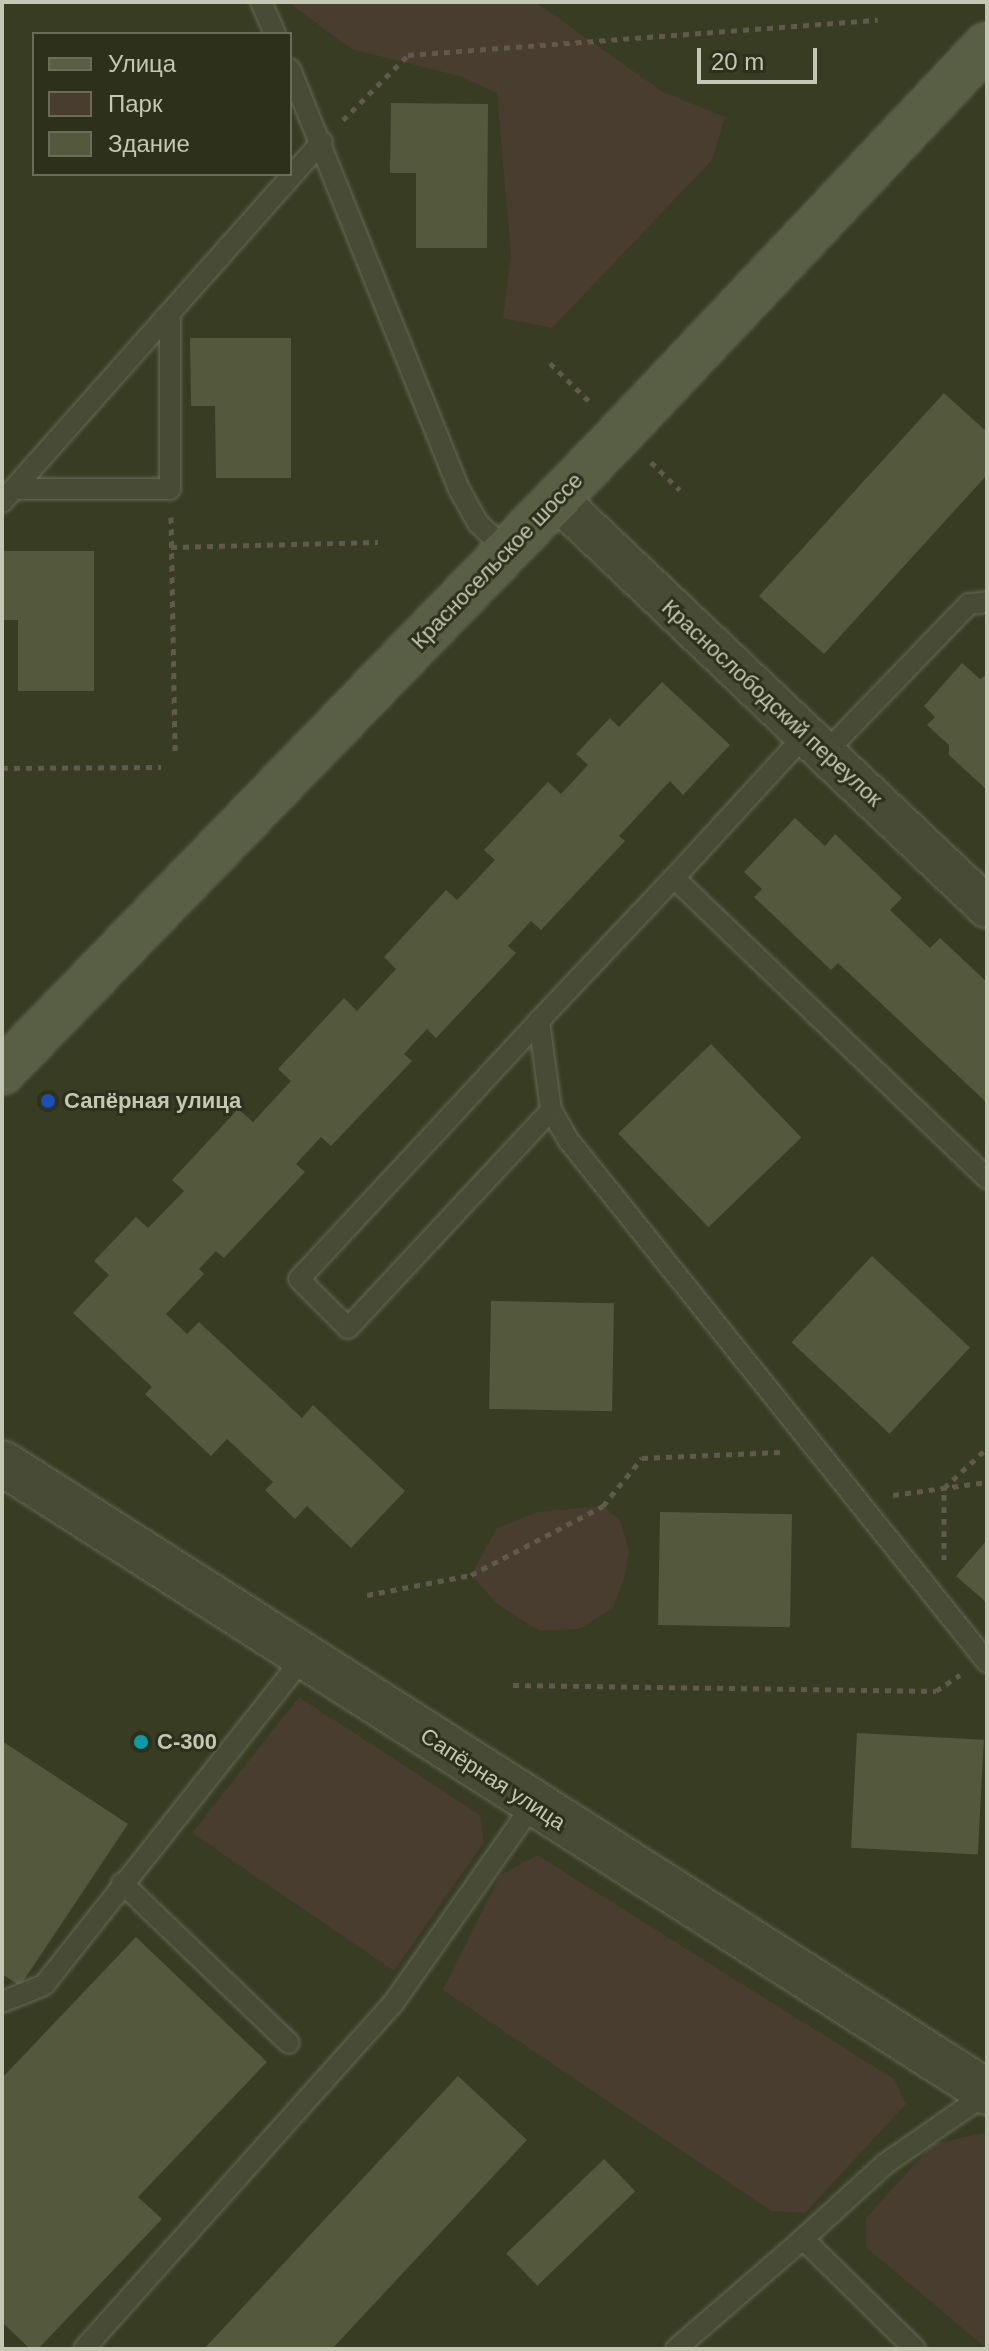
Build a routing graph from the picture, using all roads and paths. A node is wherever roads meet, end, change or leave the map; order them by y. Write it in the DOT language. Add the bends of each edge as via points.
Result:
graph roads {
  1 [pos="261,2"];
  2 [pos="878,20"];
  3 [pos="274,32"];
  4 [pos="987,45"];
  5 [pos="292,74"];
  6 [pos="322,141"];
  7 [pos="292,175"];
  8 [pos="291,176"];
  9 [pos="170,313"];
  10 [pos="550,363"];
  11 [pos="596,408"];
  12 [pos="644,455"];
  13 [pos="170,489"];
  14 [pos="680,490"];
  15 [pos="8,496"];
  16 [pos="557,499"];
  17 [pos="378,542"];
  18 [pos="171,547"];
  19 [pos="507,551"];
  20 [pos="987,602"];
  21 [pos="816,742"];
  22 [pos="175,752"];
  23 [pos="161,767"];
  24 [pos="2,768"];
  25 [pos="674,878"];
  26 [pos="987,907"];
  27 [pos="539,1021"];
  28 [pos="2,1072"];
  29 [pos="551,1110"];
  30 [pos="987,1178"];
  31 [pos="987,1448"];
  32 [pos="817,1450"];
  33 [pos="2,1463"];
  34 [pos="987,1482"];
  35 [pos="944,1488"];
  36 [pos="880,1496"];
  37 [pos="367,1595"];
  38 [pos="944,1609"];
  39 [pos="306,1654"];
  40 [pos="987,1662"];
  41 [pos="513,1685"];
  42 [pos="936,1691"];
  43 [pos="532,1806"];
  44 [pos="122,1883"];
  45 [pos="2,2002"];
  46 [pos="289,2043"];
  47 [pos="987,2092"];
  48 [pos="803,2239"];
  49 [pos="84,2349"];
  50 [pos="676,2349"];
  51 [pos="915,2349"];
  1 -- 3 [label="lane"];
  2 -- 6 [label="path" via="408,55"];
  4 -- 16 [label="main road, Красносельское шоссе"];
  5 -- 6 [label="lane"];
  6 -- 7 [label="lane"];
  6 -- 19 [label="lane" via="459,489 478,523"];
  8 -- 9 [label="lane"];
  9 -- 13 [label="lane"];
  9 -- 15 [label="lane"];
  10 -- 11 [label="path"];
  12 -- 14 [label="path"];
  13 -- 15 [label="lane"];
  13 -- 18 [label="path"];
  16 -- 19 [label="main road, Красносельское шоссе"];
  16 -- 21 [label="street, Краснослободский переулок"];
  17 -- 18 [label="path"];
  18 -- 22 [label="path"];
  19 -- 28 [label="main road, Красносельское шоссе"];
  20 -- 21 [label="lane" via="969,604"];
  21 -- 25 [label="lane"];
  21 -- 26 [label="street, Краснослободский переулок"];
  23 -- 24 [label="path"];
  25 -- 27 [label="lane"];
  25 -- 30 [label="lane"];
  27 -- 29 [label="lane"];
  27 -- 29 [label="lane" via="299,1279 348,1328"];
  29 -- 32 [label="lane" via="569,1141"];
  31 -- 35 [label="path"];
  32 -- 37 [label="path" via="642,1458 603,1506 471,1575"];
  32 -- 38 [label="lane"];
  33 -- 39 [label="street, Сапёрная улица"];
  34 -- 35 [label="path"];
  35 -- 36 [label="path"];
  35 -- 38 [label="path"];
  38 -- 40 [label="lane"];
  39 -- 43 [label="street, Сапёрная улица"];
  39 -- 44 [label="lane"];
  41 -- 42 [label="path"];
  43 -- 47 [label="street, Сапёрная улица"];
  43 -- 49 [label="lane" via="392,2005"];
  44 -- 45 [label="lane" via="44,1985"];
  44 -- 46 [label="lane"];
  47 -- 48 [label="lane" via="885,2164"];
  48 -- 50 [label="lane"];
  48 -- 51 [label="lane"];
}
